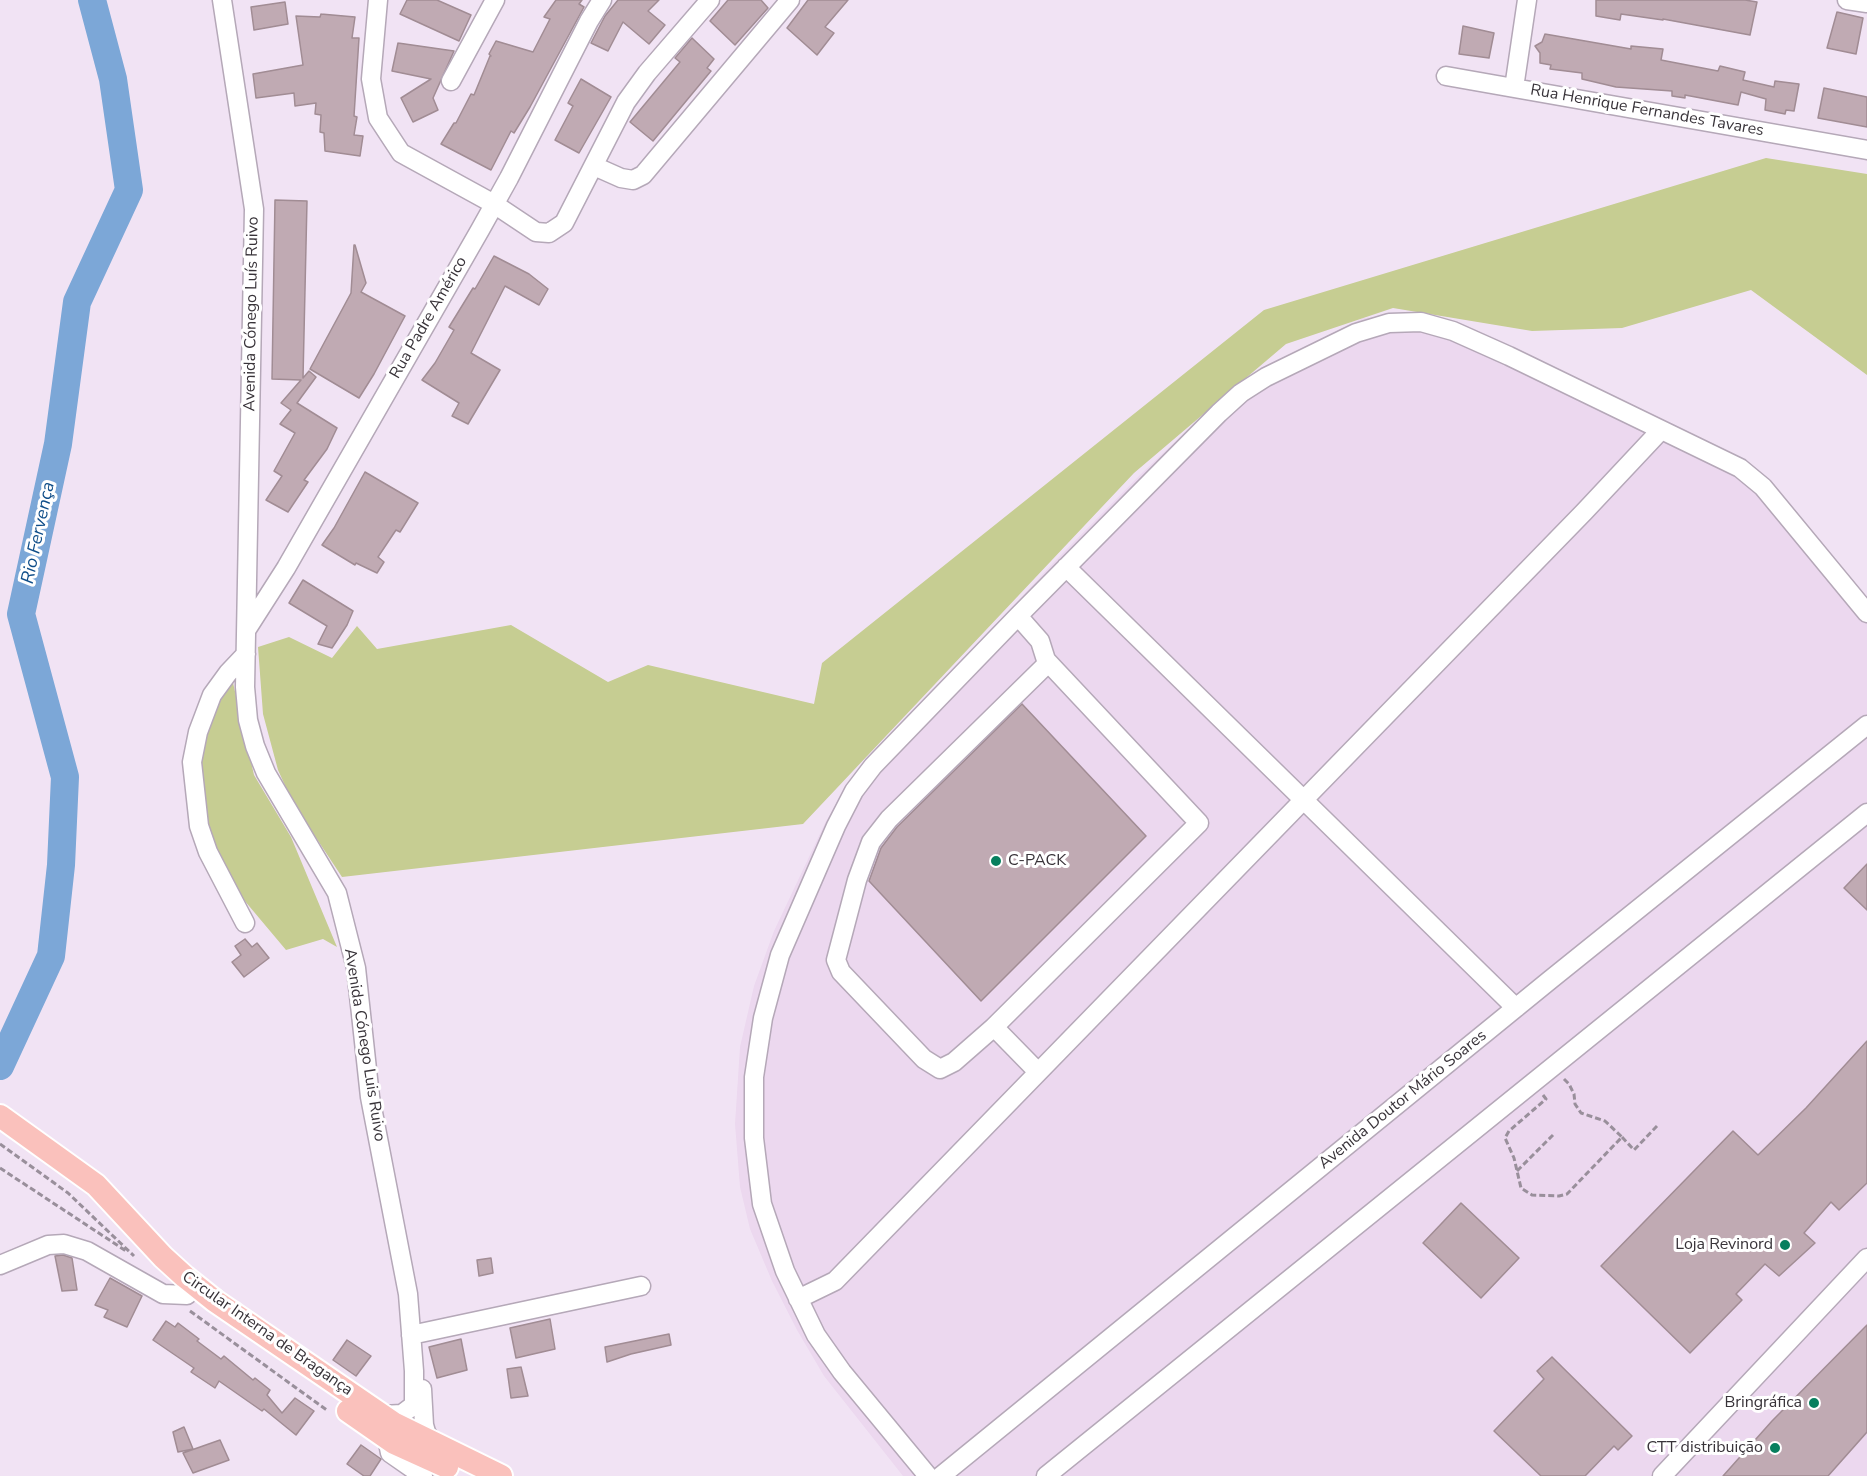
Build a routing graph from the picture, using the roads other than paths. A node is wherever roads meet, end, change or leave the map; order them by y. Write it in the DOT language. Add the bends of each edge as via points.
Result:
graph roads {
  1 [pos="222,0"];
  2 [pos="378,0"];
  3 [pos="495,0"];
  4 [pos="602,0"];
  5 [pos="710,0"];
  6 [pos="790,0"];
  7 [pos="1527,0"];
  8 [pos="1847,0"];
  9 [pos="1867,3"];
  10 [pos="1446,76"];
  11 [pos="451,81"];
  12 [pos="1514,88"];
  13 [pos="1867,150"];
  14 [pos="594,166"];
  15 [pos="494,204"];
  16 [pos="1661,430"];
  17 [pos="1066,567"];
  18 [pos="1867,613"];
  19 [pos="1018,616"];
  20 [pos="246,631"];
  21 [pos="246,654"];
  22 [pos="1048,663"];
  23 [pos="1867,725"];
  24 [pos="1304,801"];
  25 [pos="1867,813"];
  26 [pos="245,923"];
  27 [pos="1516,1008"];
  28 [pos="993,1027"];
  29 [pos="1038,1072"];
  30 [pos="0,1116"];
  31 [pos="0,1129"];
  32 [pos="40,1150"];
  33 [pos="1867,1258"];
  34 [pos="0,1265"];
  35 [pos="641,1286"];
  36 [pos="187,1295"];
  37 [pos="798,1299"];
  38 [pos="411,1335"];
  39 [pos="414,1371"];
  40 [pos="381,1415"];
  41 [pos="387,1438"];
  42 [pos="433,1444"];
  43 [pos="965,1456"];
  44 [pos="423,1476"];
  45 [pos="468,1476"];
  46 [pos="501,1476"];
  47 [pos="928,1476"];
  48 [pos="941,1476"];
  49 [pos="967,1476"];
  50 [pos="1046,1476"];
  51 [pos="1662,1476"];
  1 -- 20 [label="street, Avenida Cónego Luís Ruivo" via="254,209"];
  2 -- 15 [label="street" via="371,79 378,118 401,153"];
  3 -- 11 [label="street"];
  4 -- 15 [label="street, Rua Padre Américo"];
  5 -- 14 [label="street" via="626,102"];
  6 -- 14 [label="street" via="643,175 633,180 621,178"];
  7 -- 12 [label="street, Rua Henrique Fernandes Tavares"];
  8 -- 9 [label="street"];
  10 -- 12 [label="street"];
  12 -- 13 [label="street, Rua Henrique Fernandes Tavares"];
  14 -- 15 [label="street" via="564,223 549,234 536,232"];
  15 -- 20 [label="street, Rua Padre Américo"];
  16 -- 17 [label="street" via="1453,331 1420,322 1389,323 1356,333 1241,393"];
  16 -- 18 [label="street" via="1740,468 1763,487"];
  16 -- 24 [label="street"];
  17 -- 19 [label="street"];
  17 -- 24 [label="street"];
  19 -- 22 [label="street" via="1040,641"];
  19 -- 37 [label="street" via="854,791 780,955 753,1077 754,1138 762,1204"];
  20 -- 21 [label="street, Avenida Cónego Luis Ruivo"];
  21 -- 26 [label="street" via="212,695 192,762 199,826 208,852"];
  21 -- 38 [label="street, Avenida Cónego Luis Ruivo" via="248,720 255,746 266,773 337,893 356,968 370,1097 408,1294"];
  22 -- 28 [label="street" via="1198,823"];
  22 -- 28 [label="street" via="889,819 871,843 836,960 842,972 924,1059 940,1069 954,1062"];
  23 -- 27 [label="street, Avenida Doutor Mário Soares"];
  24 -- 27 [label="street"];
  24 -- 29 [label="street"];
  25 -- 50 [label="street"];
  27 -- 43 [label="street, Avenida Doutor Mário Soares"];
  28 -- 29 [label="street"];
  29 -- 37 [label="street" via="835,1281"];
  30 -- 32 [label="main road, Circular Interna de Bragança"];
  31 -- 32 [label="main road, Circular Interna de Bragança"];
  32 -- 36 [label="main road, Circular Interna de Bragança"];
  32 -- 40 [label="main road, Circular Interna de Bragança" via="96,1185 163,1257 200,1289"];
  33 -- 51 [label="street"];
  34 -- 36 [label="street" via="48,1245 64,1244 87,1251 163,1294"];
  35 -- 38 [label="street"];
  36 -- 41 [label="main road, Circular Interna de Bragança"];
  37 -- 47 [label="street" via="816,1335 842,1372"];
  38 -- 39 [label="street, Avenida Cónego Luis Ruivo"];
  39 -- 40 [label="street" via="414,1405 402,1414"];
  39 -- 42 [label="street" via="422,1390 426,1432"];
  40 -- 42 [label="main road, Circular Interna de Bragança"];
  41 -- 44 [label="street" via="390,1453"];
  41 -- 45 [label="main road, Circular Interna de Bragança"];
  42 -- 46 [label="main road, Circular Interna de Bragança"];
  43 -- 48 [label="street, Avenida Doutor Mário Soares"];
  43 -- 49 [label="street"];
}
